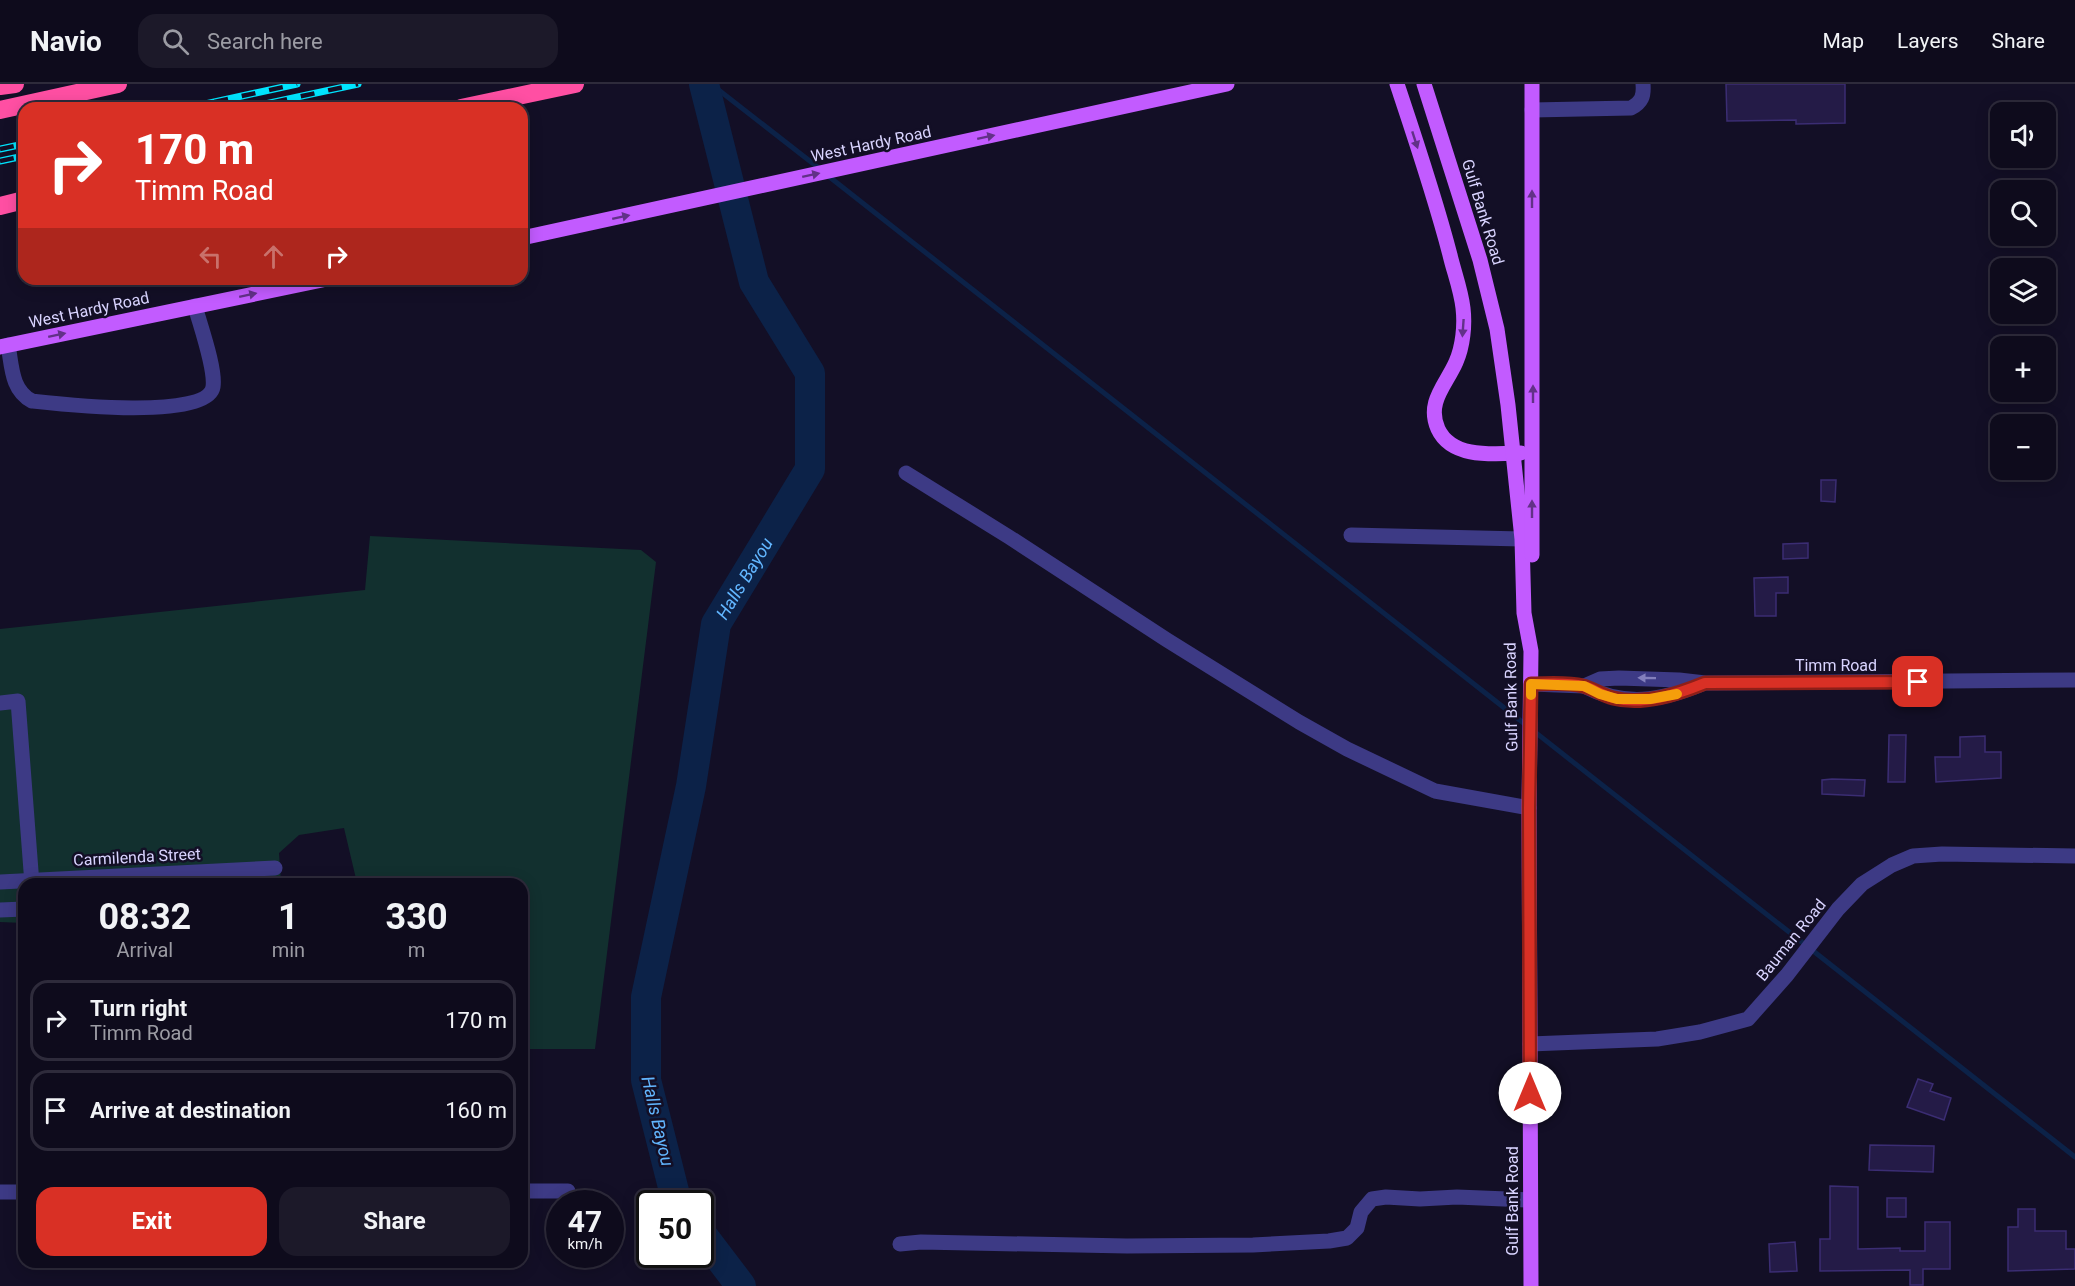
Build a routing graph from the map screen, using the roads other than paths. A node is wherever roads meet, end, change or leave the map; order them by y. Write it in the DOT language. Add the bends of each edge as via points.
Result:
graph roads {
  1 [pos="15,84"];
  2 [pos="118,84"];
  3 [pos="575,84"];
  4 [pos="1227,84"];
  5 [pos="1397,84"];
  6 [pos="1422,84"];
  7 [pos="1520,84"];
  8 [pos="1643,84"];
  9 [pos="0,86"];
  10 [pos="1532,97"];
  11 [pos="36,102"];
  12 [pos="490,102"];
  13 [pos="18,106"];
  14 [pos="0,110"];
  15 [pos="1406,110"];
  16 [pos="18,202"];
  17 [pos="0,206"];
  18 [pos="528,237"];
  19 [pos="298,285"];
  20 [pos="195,306"];
  21 [pos="4,346"];
  22 [pos="1533,452"];
  23 [pos="1512,453"];
  24 [pos="906,473"];
  25 [pos="1351,535"];
  26 [pos="1522,539"];
  27 [pos="1531,651"];
  28 [pos="2075,680"];
  29 [pos="1705,683"];
  30 [pos="1584,686"];
  31 [pos="1531,692"];
  32 [pos="0,703"];
  33 [pos="1529,808"];
  34 [pos="2075,856"];
  35 [pos="275,868"];
  36 [pos="32,878"];
  37 [pos="101,878"];
  38 [pos="0,882"];
  39 [pos="18,882"];
  40 [pos="18,909"];
  41 [pos="0,910"];
  42 [pos="1530,1044"];
  43 [pos="528,1191"];
  44 [pos="546,1191"];
  45 [pos="0,1192"];
  46 [pos="18,1192"];
  47 [pos="1529,1200"];
  48 [pos="900,1244"];
  49 [pos="1531,1286"];
  1 -- 9 [label="highway"];
  2 -- 11 [label="highway"];
  3 -- 12 [label="highway"];
  18 -- 4 [label="main road, West Hardy Road, one-way"];
  5 -- 15 [label="main road"];
  6 -- 15 [label="main road" via="1410,93"];
  6 -- 23 [label="main road, Gulf Bank Road" via="1480,260 1497,329"];
  7 -- 10 [label="main road"];
  8 -- 10 [label="street" via="1644,95 1630,108"];
  22 -- 10 [label="main road, one-way"];
  13 -- 14 [label="highway"];
  15 -- 23 [label="main road, one-way" via="1463,307 1456,362 1434,400 1438,430 1458,448 1483,454"];
  16 -- 17 [label="highway"];
  20 -- 19 [label="main road, West Hardy Road, one-way"];
  21 -- 20 [label="main road, West Hardy Road, one-way"];
  20 -- 21 [label="street" via="213,388 205,399 189,403 159,408 104,408 32,401 23,397 15,385"];
  22 -- 23 [label="main road"];
  27 -- 22 [label="main road, one-way"];
  23 -- 26 [label="main road, Gulf Bank Road"];
  24 -- 33 [label="street" via="1167,640 1347,749 1435,791"];
  25 -- 26 [label="street"];
  26 -- 27 [label="main road, Gulf Bank Road" via="1524,614"];
  27 -- 31 [label="main road, Gulf Bank Road"];
  28 -- 29 [label="street, Timm Road"];
  29 -- 30 [label="street, Timm Road, one-way" via="1619,678 1600,679"];
  29 -- 30 [label="street, Timm Road" via="1650,699 1617,699"];
  30 -- 31 [label="street, Timm Road"];
  31 -- 33 [label="main road, Gulf Bank Road"];
  32 -- 36 [label="street" via="18,701"];
  33 -- 42 [label="main road, Gulf Bank Road"];
  34 -- 42 [label="street, Bauman Road" via="1913,856 1862,884 1748,1018 1657,1039"];
  35 -- 37 [label="street, Carmilenda Street"];
  38 -- 39 [label="street, Carmilenda Street"];
  40 -- 41 [label="street"];
  42 -- 47 [label="main road, Gulf Bank Road"];
  43 -- 44 [label="street"];
  45 -- 46 [label="street"];
  47 -- 48 [label="street" via="1372,1199 1347,1238 1329,1241 1127,1246"];
  47 -- 49 [label="main road, Gulf Bank Road"];
}
